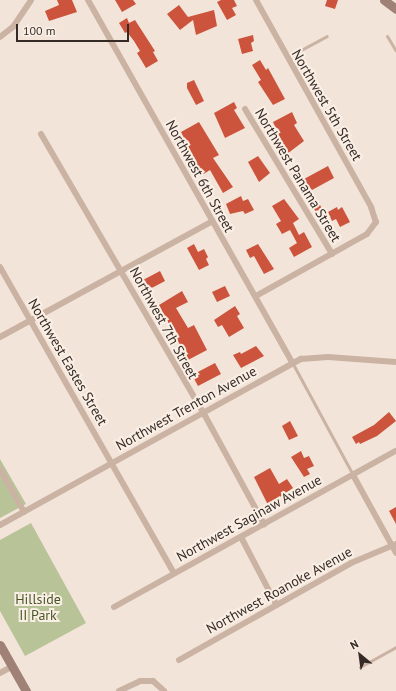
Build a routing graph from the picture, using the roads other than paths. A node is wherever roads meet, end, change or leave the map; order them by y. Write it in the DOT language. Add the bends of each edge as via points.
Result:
graph roads {
  1 [pos="31,0"];
  2 [pos="88,0"];
  3 [pos="256,0"];
  4 [pos="385,0"];
  5 [pos="396,9"];
  6 [pos="327,36"];
  7 [pos="387,36"];
  8 [pos="0,37"];
  9 [pos="396,51"];
  10 [pos="286,58"];
  11 [pos="245,109"];
  12 [pos="41,134"];
  13 [pos="211,222"];
  14 [pos="332,254"];
  15 [pos="0,266"];
  16 [pos="121,271"];
  17 [pos="256,296"];
  18 [pos="30,320"];
  19 [pos="0,337"];
  20 [pos="292,362"];
  21 [pos="396,362"];
  22 [pos="202,412"];
  23 [pos="396,451"];
  24 [pos="112,463"];
  25 [pos="0,469"];
  26 [pos="353,475"];
  27 [pos="24,512"];
  28 [pos="264,524"];
  29 [pos="0,525"];
  30 [pos="241,537"];
  31 [pos="394,545"];
  32 [pos="396,553"];
  33 [pos="174,573"];
  34 [pos="276,604"];
  35 [pos="114,607"];
  36 [pos="0,645"];
  37 [pos="396,647"];
  38 [pos="179,660"];
  39 [pos="13,666"];
  40 [pos="360,667"];
  41 [pos="0,673"];
  42 [pos="26,691"];
  43 [pos="119,691"];
  44 [pos="164,691"];
  1 -- 8 [label="street" via="13,27"];
  2 -- 13 [label="street, Northwest 6th Street"];
  3 -- 10 [label="street, Northwest 5th Street"];
  4 -- 5 [label="street"];
  6 -- 10 [label="lane"];
  7 -- 9 [label="lane"];
  10 -- 14 [label="street, Northwest 5th Street" via="371,207 376,222 367,234"];
  11 -- 14 [label="street, Northwest Panama Street"];
  12 -- 16 [label="street, Northwest 7th Street"];
  13 -- 16 [label="street"];
  13 -- 17 [label="street, Northwest 6th Street"];
  14 -- 17 [label="street"];
  15 -- 18 [label="street, Northwest Eastes Street"];
  16 -- 18 [label="street"];
  16 -- 22 [label="street, Northwest 7th Street"];
  17 -- 20 [label="street, Northwest 6th Street"];
  18 -- 19 [label="street"];
  18 -- 24 [label="street, Northwest Eastes Street"];
  20 -- 21 [label="street, Northwest Trenton Avenue" via="301,358 322,357"];
  20 -- 22 [label="street, Northwest Trenton Avenue"];
  20 -- 26 [label="lane"];
  22 -- 24 [label="street, Northwest Trenton Avenue"];
  22 -- 28 [label="street, Northwest 7th Street"];
  23 -- 26 [label="street, Northwest Saginaw Avenue"];
  24 -- 27 [label="street, Northwest Trenton Avenue"];
  24 -- 33 [label="street, Northwest Eastes Street"];
  25 -- 27 [label="street"];
  26 -- 28 [label="street, Northwest Saginaw Avenue"];
  26 -- 31 [label="street"];
  27 -- 29 [label="street, Northwest Trenton Avenue"];
  28 -- 30 [label="street, Northwest Saginaw Avenue"];
  30 -- 33 [label="street, Northwest Saginaw Avenue"];
  30 -- 34 [label="street"];
  31 -- 32 [label="street"];
  31 -- 34 [label="street, Northwest Roanoke Avenue" via="351,563"];
  33 -- 35 [label="street, Northwest Saginaw Avenue"];
  34 -- 38 [label="street, Northwest Roanoke Avenue"];
  36 -- 39 [label="street"];
  37 -- 40 [label="lane"];
  39 -- 41 [label="street"];
  39 -- 42 [label="street"];
  43 -- 44 [label="street" via="140,681 152,681"];
}
